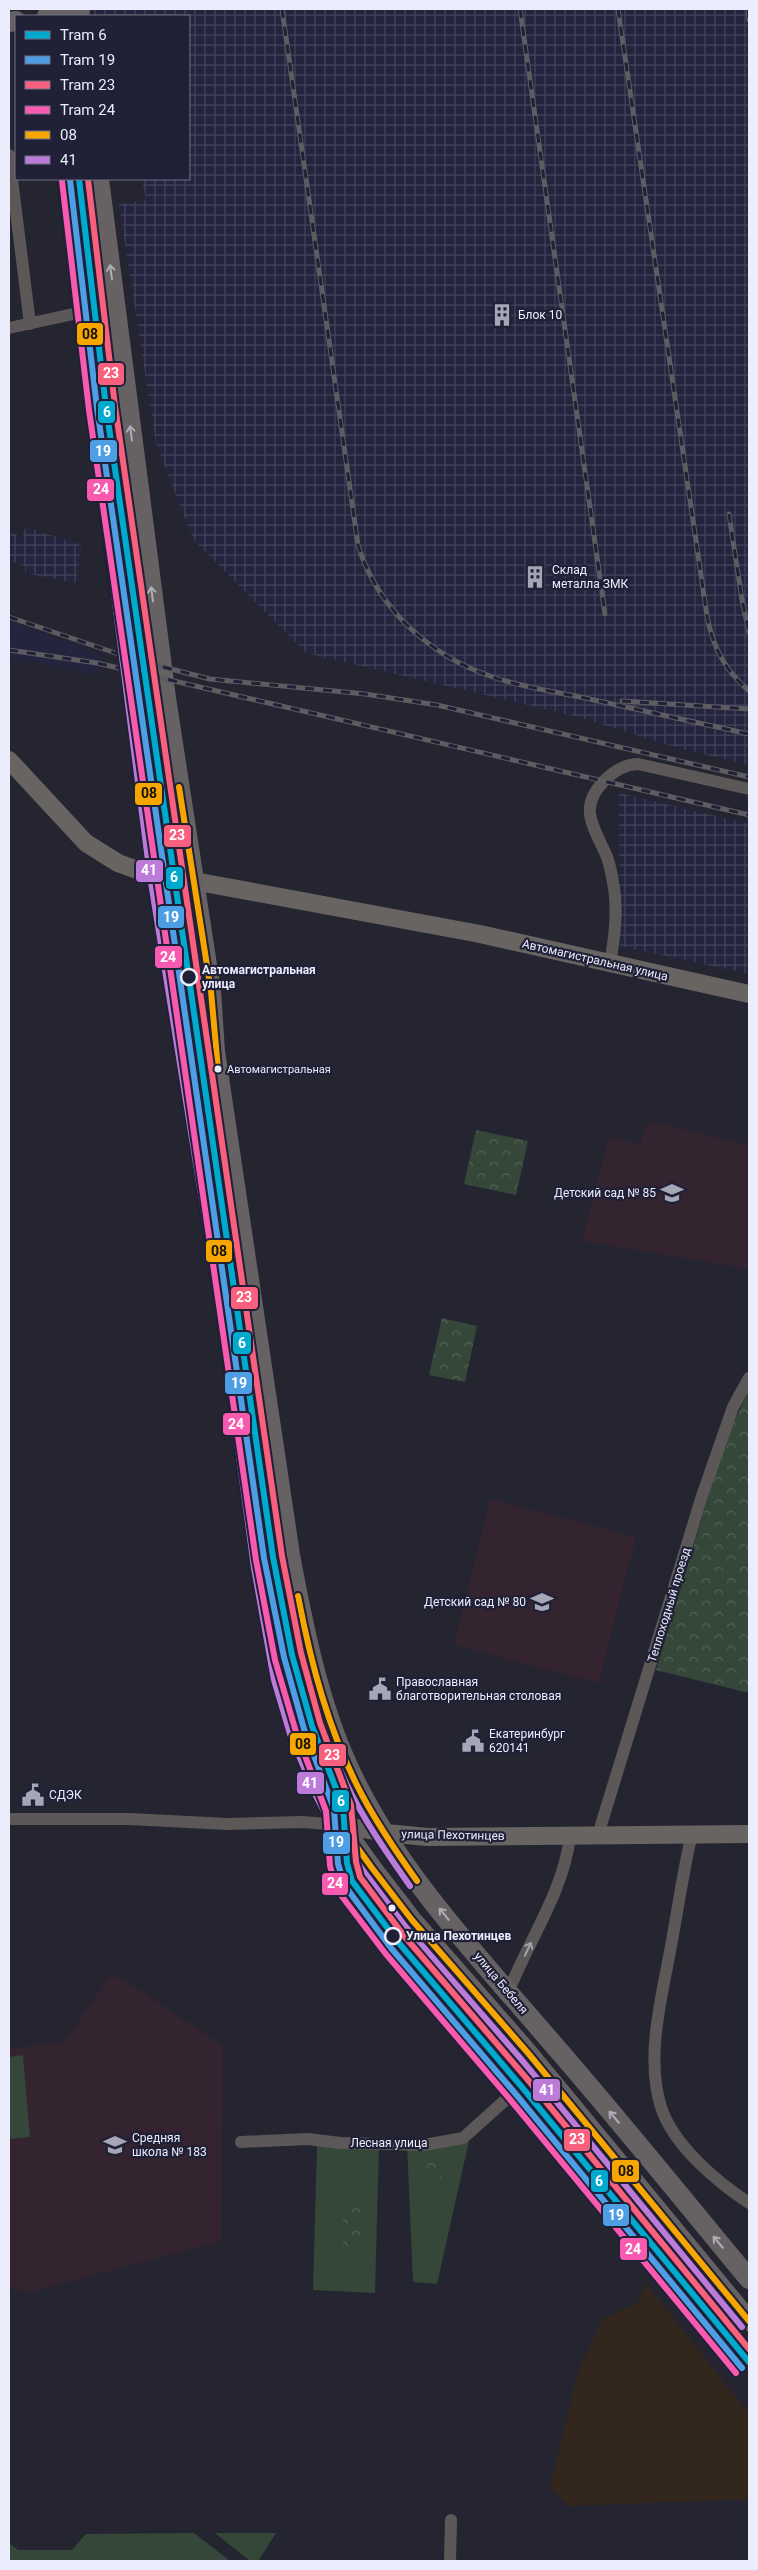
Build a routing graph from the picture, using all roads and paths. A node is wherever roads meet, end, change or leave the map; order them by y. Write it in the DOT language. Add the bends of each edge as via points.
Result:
graph roads {
  1 [pos="80,12"];
  2 [pos="57,15"];
  3 [pos="9,156"];
  4 [pos="70,180"];
  5 [pos="99,180"];
  6 [pos="87,311"];
  7 [pos="30,324"];
  8 [pos="9,328"];
  9 [pos="9,760"];
  10 [pos="749,789"];
  11 [pos="159,875"];
  12 [pos="194,880"];
  13 [pos="610,965"];
  14 [pos="749,994"];
  15 [pos="749,1378"];
  16 [pos="9,1819"];
  17 [pos="341,1825"];
  18 [pos="386,1833"];
  19 [pos="692,1834"];
  20 [pos="749,1834"];
  21 [pos="600,1836"];
  22 [pos="570,1837"];
  23 [pos="508,1993"];
  24 [pos="540,2069"];
  25 [pos="242,2142"];
  26 [pos="749,2203"];
  27 [pos="749,2279"];
  28 [pos="749,2321"];
  29 [pos="451,2520"];
  30 [pos="450,2561"];
  1 -- 2 [label="main road"];
  3 -- 7 [label="street"];
  4 -- 6 [label="main road, улица Бебеля"];
  12 -- 5 [label="main road, улица Бебеля, one-way" via="158,642"];
  6 -- 7 [label="street"];
  6 -- 11 [label="main road, улица Бебеля"];
  7 -- 8 [label="street"];
  9 -- 11 [label="main road, Автомагистральная улица" via="86,843 118,863"];
  10 -- 13 [label="street" via="638,764 616,771 598,787 589,810 614,886 616,909"];
  11 -- 12 [label="main road, Автомагистральная улица"];
  11 -- 17 [label="main road, улица Бебеля" via="229,1313 263,1566 283,1678 298,1732"];
  12 -- 13 [label="main road, Автомагистральная улица" via="480,934"];
  12 -- 18 [label="main road, улица Бебеля" via="269,1418 302,1621 347,1764"];
  13 -- 14 [label="main road, Автомагистральная улица"];
  15 -- 21 [label="street, Теплоходный проезд" via="733,1407 702,1496"];
  16 -- 17 [label="street, улица Пехотинцев"];
  17 -- 18 [label="main road, улица Пехотинцев"];
  17 -- 24 [label="main road, улица Бебеля" via="412,1920"];
  18 -- 22 [label="main road, улица Пехотинцев"];
  23 -- 18 [label="main road, улица Бебеля, one-way" via="416,1880"];
  19 -- 20 [label="main road, улица Пехотинцев"];
  19 -- 21 [label="main road, улица Пехотинцев"];
  19 -- 26 [label="street" via="662,1995 655,2078 662,2108 682,2143 719,2184"];
  21 -- 22 [label="main road, улица Пехотинцев"];
  23 -- 22 [label="street, one-way" via="558,1884 568,1858"];
  27 -- 23 [label="main road, улица Бебеля, one-way"];
  24 -- 25 [label="street, Лесная улица" via="463,2138 424,2144 340,2143 308,2139"];
  24 -- 28 [label="main road, улица Бебеля"];
  29 -- 30 [label="street"];
}
